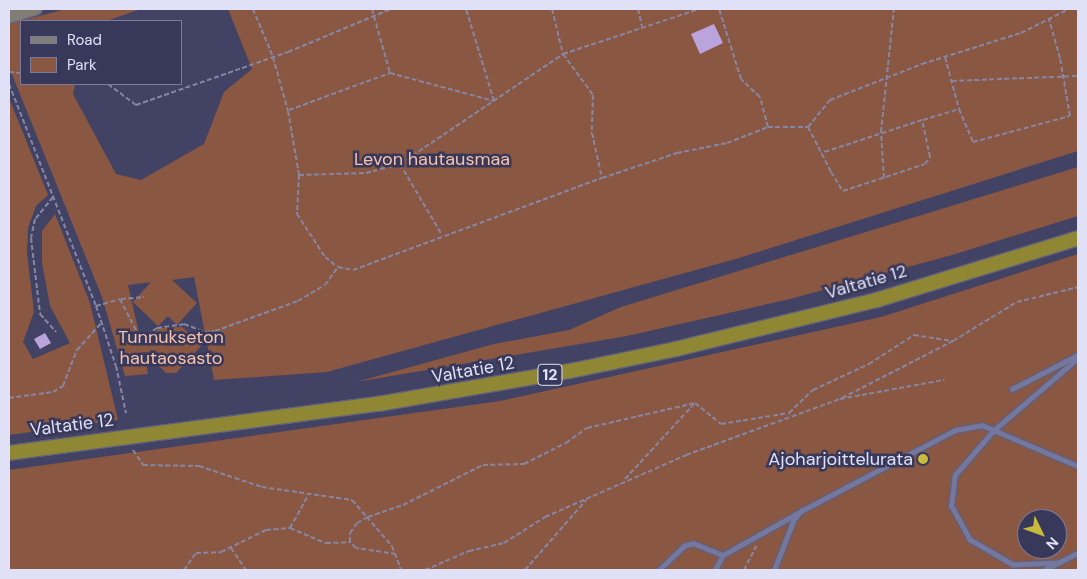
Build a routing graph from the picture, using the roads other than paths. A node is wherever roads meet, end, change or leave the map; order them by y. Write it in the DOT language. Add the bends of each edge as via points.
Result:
graph roads {
  1 [pos="36,9"];
  2 [pos="9,17"];
  3 [pos="1078,238"];
  4 [pos="1078,357"];
  5 [pos="1012,389"];
  6 [pos="994,430"];
  7 [pos="9,453"];
  8 [pos="1078,466"];
  9 [pos="801,511"];
  10 [pos="1078,553"];
  11 [pos="723,555"];
  12 [pos="1060,562"];
  13 [pos="659,570"];
  14 [pos="715,570"];
  15 [pos="774,570"];
  16 [pos="1044,570"];
  1 -- 2 [label="main road"];
  3 -- 7 [label="highway, Valtatie 12 / 12" via="868,302 570,371 378,404"];
  4 -- 5 [label="lane"];
  4 -- 6 [label="lane"];
  6 -- 8 [label="lane"];
  6 -- 9 [label="lane" via="982,425 955,430"];
  6 -- 12 [label="lane" via="955,475 951,506 970,540 1013,565"];
  9 -- 11 [label="lane"];
  9 -- 15 [label="lane" via="794,519"];
  10 -- 12 [label="lane"];
  11 -- 13 [label="lane" via="693,543 684,546"];
  11 -- 14 [label="lane"];
  12 -- 16 [label="lane"];
}
